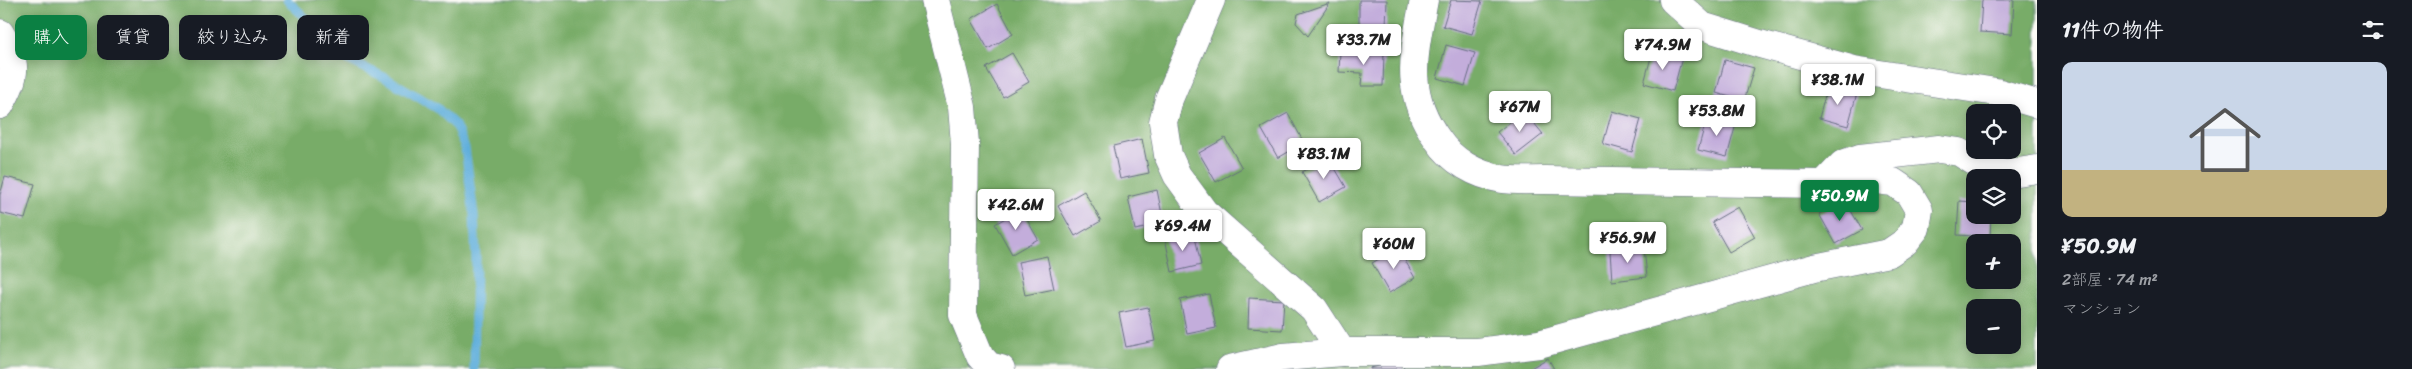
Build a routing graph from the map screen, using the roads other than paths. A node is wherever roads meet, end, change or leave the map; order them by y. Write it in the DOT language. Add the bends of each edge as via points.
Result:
graph roads {
  1 [pos="935,0"];
  2 [pos="1211,0"];
  3 [pos="1424,0"];
  4 [pos="1672,0"];
  5 [pos="0,33"];
  6 [pos="2037,104"];
  7 [pos="0,105"];
  8 [pos="2037,169"];
  9 [pos="1824,184"];
  10 [pos="1342,352"];
  11 [pos="1001,369"];
  12 [pos="1230,369"];
  1 -- 11 [label="street" via="962,107 963,315 980,356 989,366"];
  2 -- 10 [label="street" via="1162,122 1168,154 1177,175 1204,212 1314,309"];
  3 -- 9 [label="street" via="1415,53 1417,102 1425,122 1442,147 1457,161 1478,172 1502,179"];
  4 -- 6 [label="street" via="1702,26 1760,44 1854,70 1996,92"];
  5 -- 7 [label="street" via="14,58 12,83"];
  8 -- 9 [label="street" via="2005,174 1983,167 1959,152 1940,149 1860,158 1843,164"];
  9 -- 10 [label="street" via="1867,179 1893,182 1910,193 1919,210 1916,228 1905,242 1889,253 1814,268 1540,344 1478,352"];
  10 -- 12 [label="street" via="1284,357"];
}
